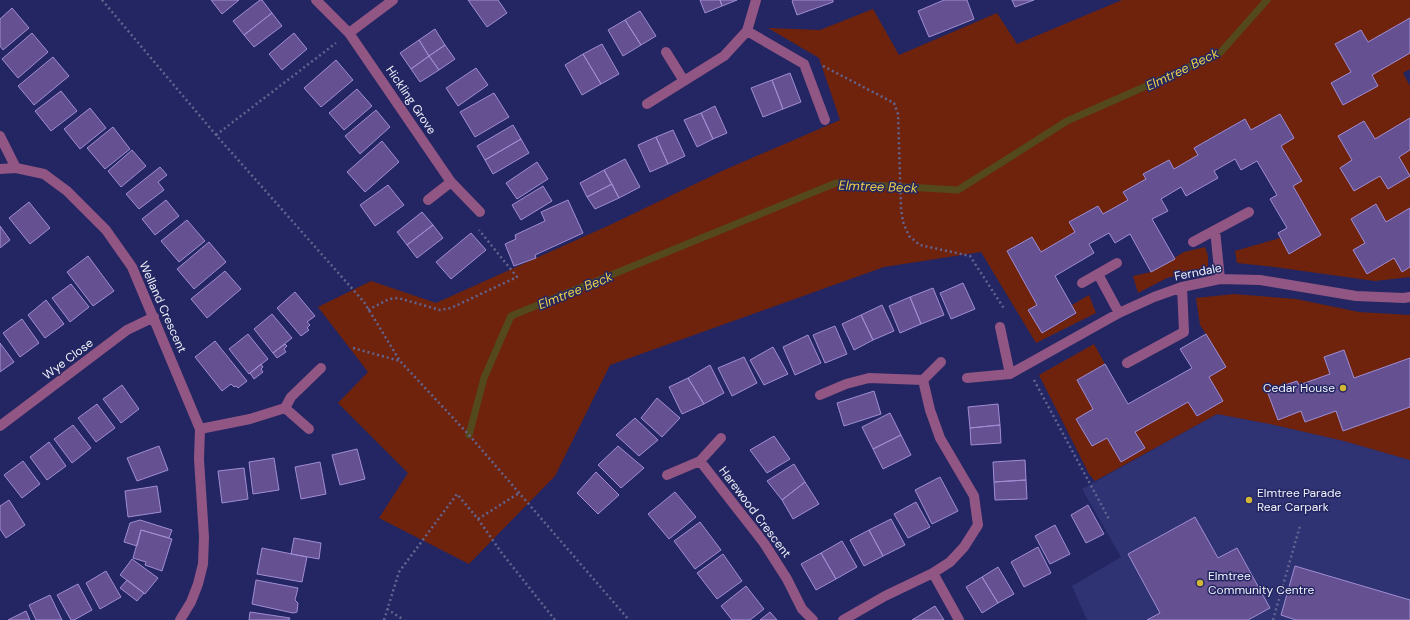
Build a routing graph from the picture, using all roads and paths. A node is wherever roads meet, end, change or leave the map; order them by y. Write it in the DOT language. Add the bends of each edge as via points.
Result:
graph roads {
  1 [pos="102,0"];
  2 [pos="316,0"];
  3 [pos="393,0"];
  4 [pos="756,0"];
  5 [pos="746,31"];
  6 [pos="349,33"];
  7 [pos="666,52"];
  8 [pos="804,64"];
  9 [pos="684,81"];
  10 [pos="647,104"];
  11 [pos="825,120"];
  12 [pos="216,135"];
  13 [pos="0,136"];
  14 [pos="16,168"];
  15 [pos="0,169"];
  16 [pos="451,182"];
  17 [pos="428,200"];
  18 [pos="480,212"];
  19 [pos="1249,212"];
  20 [pos="476,226"];
  21 [pos="1215,230"];
  22 [pos="1193,242"];
  23 [pos="1117,263"];
  24 [pos="1098,274"];
  25 [pos="1220,279"];
  26 [pos="1082,283"];
  27 [pos="1182,287"];
  28 [pos="1410,296"];
  29 [pos="368,310"];
  30 [pos="1119,313"];
  31 [pos="154,317"];
  32 [pos="1000,326"];
  33 [pos="353,348"];
  34 [pos="400,361"];
  35 [pos="941,362"];
  36 [pos="1127,363"];
  37 [pos="1026,366"];
  38 [pos="321,368"];
  39 [pos="1010,374"];
  40 [pos="967,378"];
  41 [pos="923,380"];
  42 [pos="820,395"];
  43 [pos="285,408"];
  44 [pos="0,426"];
  45 [pos="200,429"];
  46 [pos="309,429"];
  47 [pos="721,438"];
  48 [pos="700,461"];
  49 [pos="667,475"];
  50 [pos="519,493"];
  51 [pos="478,519"];
  52 [pos="1109,519"];
  53 [pos="1300,526"];
  54 [pos="933,573"];
  55 [pos="387,609"];
  56 [pos="180,620"];
  57 [pos="384,620"];
  58 [pos="404,620"];
  59 [pos="555,620"];
  60 [pos="629,620"];
  61 [pos="813,620"];
  62 [pos="843,620"];
  63 [pos="959,620"];
  64 [pos="1273,620"];
  1 -- 12 [label="path"];
  2 -- 6 [label="street, Hickling Grove"];
  3 -- 6 [label="street"];
  4 -- 5 [label="street"];
  5 -- 8 [label="street"];
  5 -- 9 [label="street" via="724,56"];
  6 -- 12 [label="path"];
  6 -- 16 [label="street, Hickling Grove"];
  7 -- 9 [label="street"];
  8 -- 11 [label="street"];
  8 -- 32 [label="path" via="815,61 894,103 898,114 901,209 909,236 920,245 970,256 1010,319"];
  9 -- 10 [label="street"];
  12 -- 29 [label="path" via="364,302"];
  13 -- 14 [label="street"];
  14 -- 15 [label="street, Welland Crescent"];
  14 -- 31 [label="street, Welland Crescent" via="44,174 67,191 106,230 132,267"];
  16 -- 17 [label="street"];
  16 -- 18 [label="street, Hickling Grove"];
  19 -- 21 [label="street"];
  20 -- 29 [label="path" via="517,277 451,308 440,310 398,298 389,299"];
  21 -- 22 [label="street"];
  21 -- 25 [label="street"];
  23 -- 24 [label="street"];
  24 -- 26 [label="street"];
  24 -- 30 [label="street"];
  25 -- 27 [label="street, Ferndale"];
  25 -- 28 [label="street, Ferndale" via="1260,280 1356,296"];
  27 -- 30 [label="street, Ferndale"];
  27 -- 36 [label="street" via="1184,332"];
  29 -- 34 [label="path"];
  30 -- 37 [label="street, Ferndale"];
  31 -- 44 [label="street, Wye Close" via="123,333"];
  31 -- 45 [label="street, Welland Crescent"];
  32 -- 39 [label="street"];
  33 -- 34 [label="path"];
  34 -- 50 [label="path"];
  35 -- 41 [label="street"];
  37 -- 39 [label="street, Ferndale"];
  37 -- 52 [label="path"];
  38 -- 43 [label="street" via="291,397"];
  39 -- 40 [label="street, Ferndale"];
  41 -- 42 [label="street" via="869,378"];
  41 -- 54 [label="street" via="940,438 974,496 978,525 964,547 950,562"];
  43 -- 45 [label="street" via="250,419"];
  43 -- 46 [label="street"];
  45 -- 56 [label="street, Welland Crescent" via="203,564 191,602"];
  47 -- 48 [label="street"];
  48 -- 49 [label="street"];
  48 -- 61 [label="street, Harewood Crescent" via="764,543 802,609"];
  50 -- 51 [label="path"];
  50 -- 60 [label="path"];
  51 -- 55 [label="path" via="457,494 398,572"];
  51 -- 59 [label="path"];
  53 -- 64 [label="path"];
  54 -- 62 [label="street"];
  54 -- 63 [label="street"];
  55 -- 57 [label="path"];
  55 -- 58 [label="path"];
}
